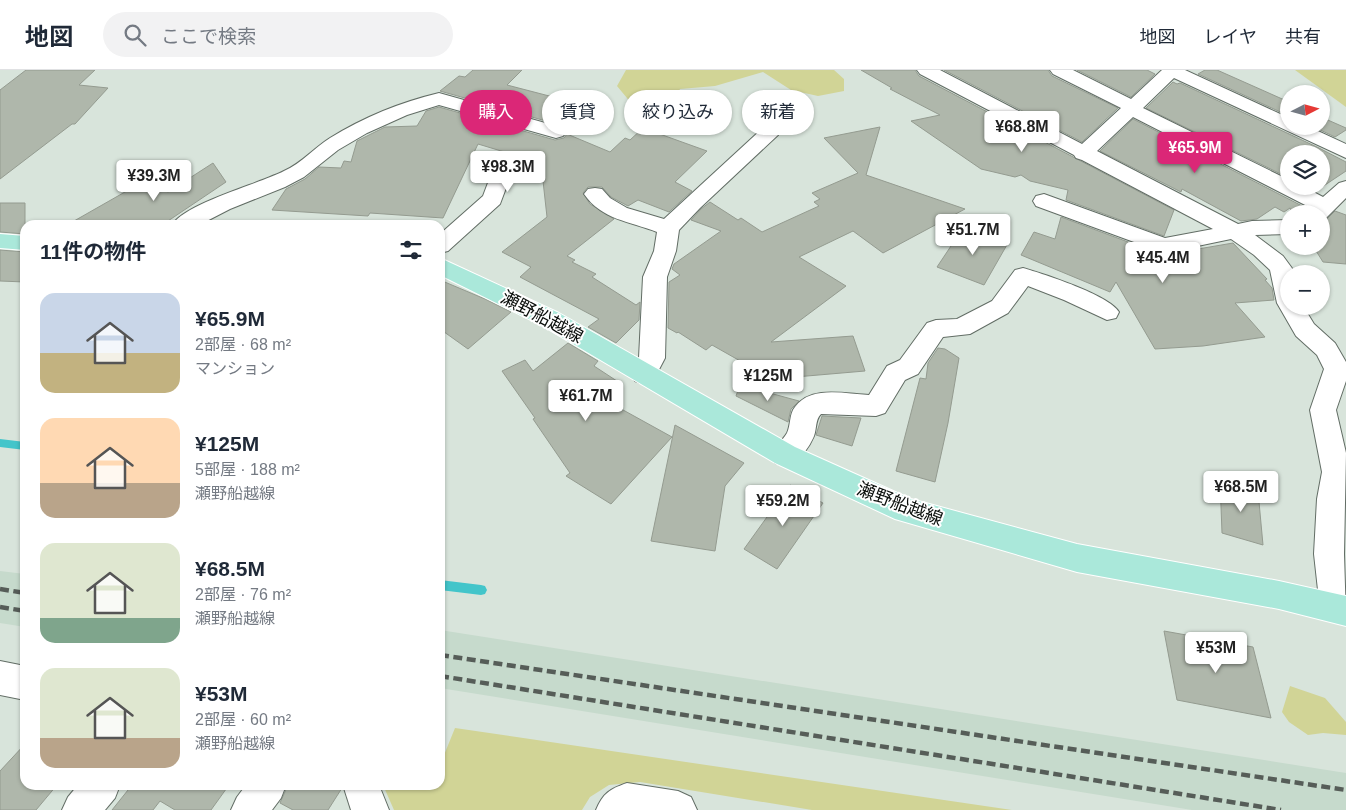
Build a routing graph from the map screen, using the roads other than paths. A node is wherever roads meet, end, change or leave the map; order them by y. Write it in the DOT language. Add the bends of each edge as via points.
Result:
graph roads {
  1 [pos="926,70"];
  2 [pos="1059,70"];
  3 [pos="1172,70"];
  4 [pos="1132,108"];
  5 [pos="1280,121"];
  6 [pos="542,128"];
  7 [pos="767,135"];
  8 [pos="1309,135"];
  9 [pos="1346,152"];
  10 [pos="1083,154"];
  11 [pos="505,164"];
  12 [pos="1346,188"];
  13 [pos="595,194"];
  14 [pos="1044,201"];
  15 [pos="1312,205"];
  16 [pos="1327,205"];
  17 [pos="190,220"];
  18 [pos="1280,227"];
  19 [pos="668,228"];
  20 [pos="1236,232"];
  21 [pos="0,241"];
  22 [pos="445,242"];
  23 [pos="20,243"];
  24 [pos="445,268"];
  25 [pos="1280,268"];
  26 [pos="1107,312"];
  27 [pos="1296,315"];
  28 [pos="644,374"];
  29 [pos="784,455"];
  30 [pos="1341,609"];
  31 [pos="0,678"];
  32 [pos="20,682"];
  33 [pos="98,790"];
  34 [pos="264,790"];
  35 [pos="362,790"];
  36 [pos="81,810"];
  37 [pos="250,810"];
  38 [pos="370,810"];
  39 [pos="615,810"];
  40 [pos="678,810"];
  1 -- 10 [label="street"];
  2 -- 4 [label="street"];
  3 -- 4 [label="street"];
  3 -- 5 [label="street"];
  4 -- 10 [label="street"];
  4 -- 15 [label="street"];
  6 -- 17 [label="street" via="439,100 426,102 368,125 337,142 293,175"];
  7 -- 19 [label="street"];
  8 -- 9 [label="street"];
  10 -- 20 [label="street"];
  11 -- 22 [label="street" via="493,199"];
  12 -- 16 [label="street"];
  13 -- 19 [label="street" via="604,206 618,213"];
  14 -- 20 [label="street" via="1164,246"];
  18 -- 20 [label="street"];
  19 -- 28 [label="street" via="665,251 656,277 652,358"];
  20 -- 25 [label="street" via="1259,247"];
  21 -- 23 [label="main road"];
  24 -- 28 [label="main road, 瀬野船越線" via="550,319"];
  26 -- 29 [label="street" via="1072,294 1023,276 1000,308 961,328 936,329 909,367 896,373 876,406 815,403 804,414 801,435"];
  27 -- 30 [label="street" via="1305,330 1326,349 1336,369 1323,410 1336,472 1329,554"];
  28 -- 29 [label="main road, 瀬野船越線"];
  29 -- 30 [label="main road, 瀬野船越線" via="905,510 1007,540 1078,558"];
  31 -- 32 [label="street"];
  33 -- 36 [label="street"];
  34 -- 37 [label="street"];
  35 -- 38 [label="street"];
  39 -- 40 [label="street" via="627,801"];
}
